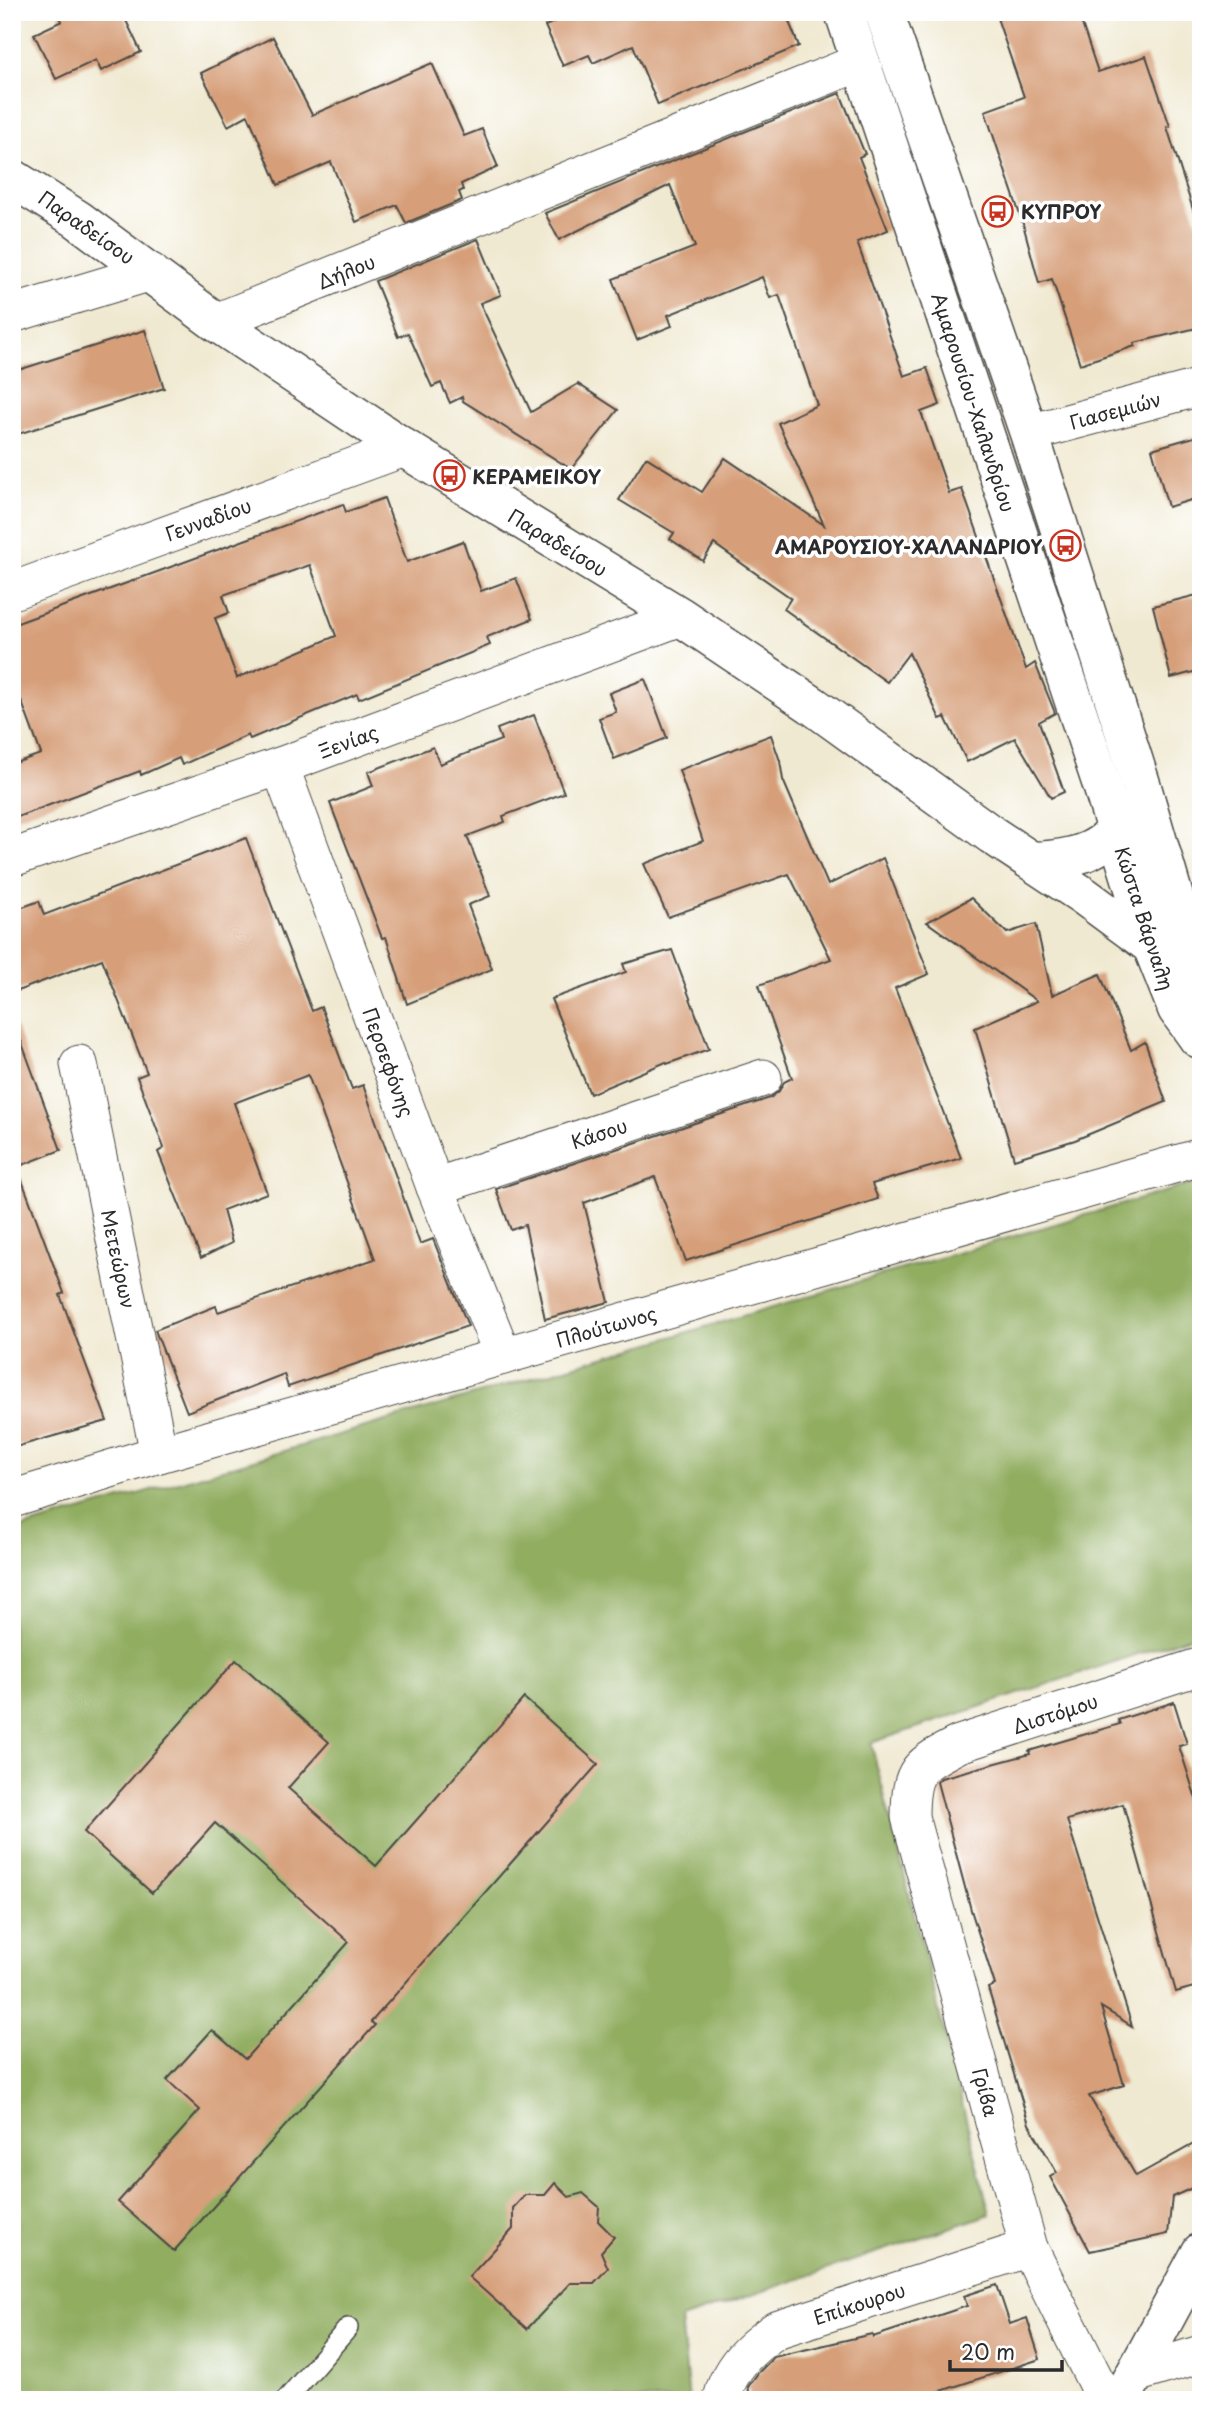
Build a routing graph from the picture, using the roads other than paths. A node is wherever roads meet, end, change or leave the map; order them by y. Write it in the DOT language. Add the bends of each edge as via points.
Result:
graph roads {
  1 [pos="844,12"];
  2 [pos="884,12"];
  3 [pos="862,62"];
  4 [pos="12,178"];
  5 [pos="150,272"];
  6 [pos="12,314"];
  7 [pos="216,323"];
  8 [pos="1201,387"];
  9 [pos="1029,433"];
  10 [pos="404,448"];
  11 [pos="12,591"];
  12 [pos="681,617"];
  13 [pos="280,766"];
  14 [pos="1142,787"];
  15 [pos="1117,832"];
  16 [pos="12,858"];
  17 [pos="1033,861"];
  18 [pos="1152,946"];
  19 [pos="1200,1040"];
  20 [pos="79,1064"];
  21 [pos="763,1078"];
  22 [pos="1201,1157"];
  23 [pos="435,1187"];
  24 [pos="503,1356"];
  25 [pos="159,1454"];
  26 [pos="12,1499"];
  27 [pos="1201,1666"];
  28 [pos="916,1772"];
  29 [pos="1029,2248"];
  30 [pos="1201,2252"];
  31 [pos="348,2328"];
  32 [pos="1201,2354"];
  33 [pos="1128,2387"];
  34 [pos="286,2400"];
  35 [pos="722,2400"];
  36 [pos="1105,2400"];
  1 -- 3 [label="street, Αμαρουσίου-Χαλανδρίου"];
  2 -- 9 [label="street, Αμαρουσίου-Χαλανδρίου"];
  3 -- 7 [label="street, Δήλου"];
  3 -- 15 [label="street, Αμαρουσίου-Χαλανδρίου"];
  4 -- 5 [label="street, Παραδείσου"];
  5 -- 6 [label="street"];
  5 -- 7 [label="street, Παραδείσου"];
  7 -- 10 [label="street, Παραδείσου"];
  8 -- 9 [label="street, Γιασεμιών"];
  9 -- 14 [label="street, Αμαρουσίου-Χαλανδρίου"];
  10 -- 11 [label="street, Γενναδίου"];
  10 -- 12 [label="street, Παραδείσου"];
  12 -- 13 [label="street, Ξενίας"];
  12 -- 17 [label="street, Παραδείσου"];
  13 -- 16 [label="street, Ξενίας"];
  13 -- 23 [label="street, Περσεφόνης"];
  14 -- 15 [label="street"];
  14 -- 19 [label="street, Κώστα Βάρναλη" via="1194,965"];
  15 -- 17 [label="street" via="1081,855"];
  15 -- 18 [label="street, Κώστα Βάρναλη"];
  17 -- 18 [label="street, Παραδείσου"];
  18 -- 19 [label="street, Κώστα Βάρναλη" via="1177,1009"];
  20 -- 25 [label="street, Μετεώρων"];
  21 -- 23 [label="street, Κάσου"];
  22 -- 24 [label="street, Πλούτωνος"];
  23 -- 24 [label="street, Περσεφόνης"];
  24 -- 25 [label="street, Πλούτωνος"];
  25 -- 26 [label="street, Πλούτωνος"];
  27 -- 28 [label="street, Διστόμου" via="959,1744"];
  28 -- 29 [label="street, Γρίβα" via="909,1816"];
  29 -- 35 [label="street, Επίκουρου" via="776,2330 753,2345 737,2364"];
  29 -- 36 [label="street, Γρίβα"];
  30 -- 33 [label="street"];
  31 -- 34 [label="lane"];
  32 -- 33 [label="street"];
}
